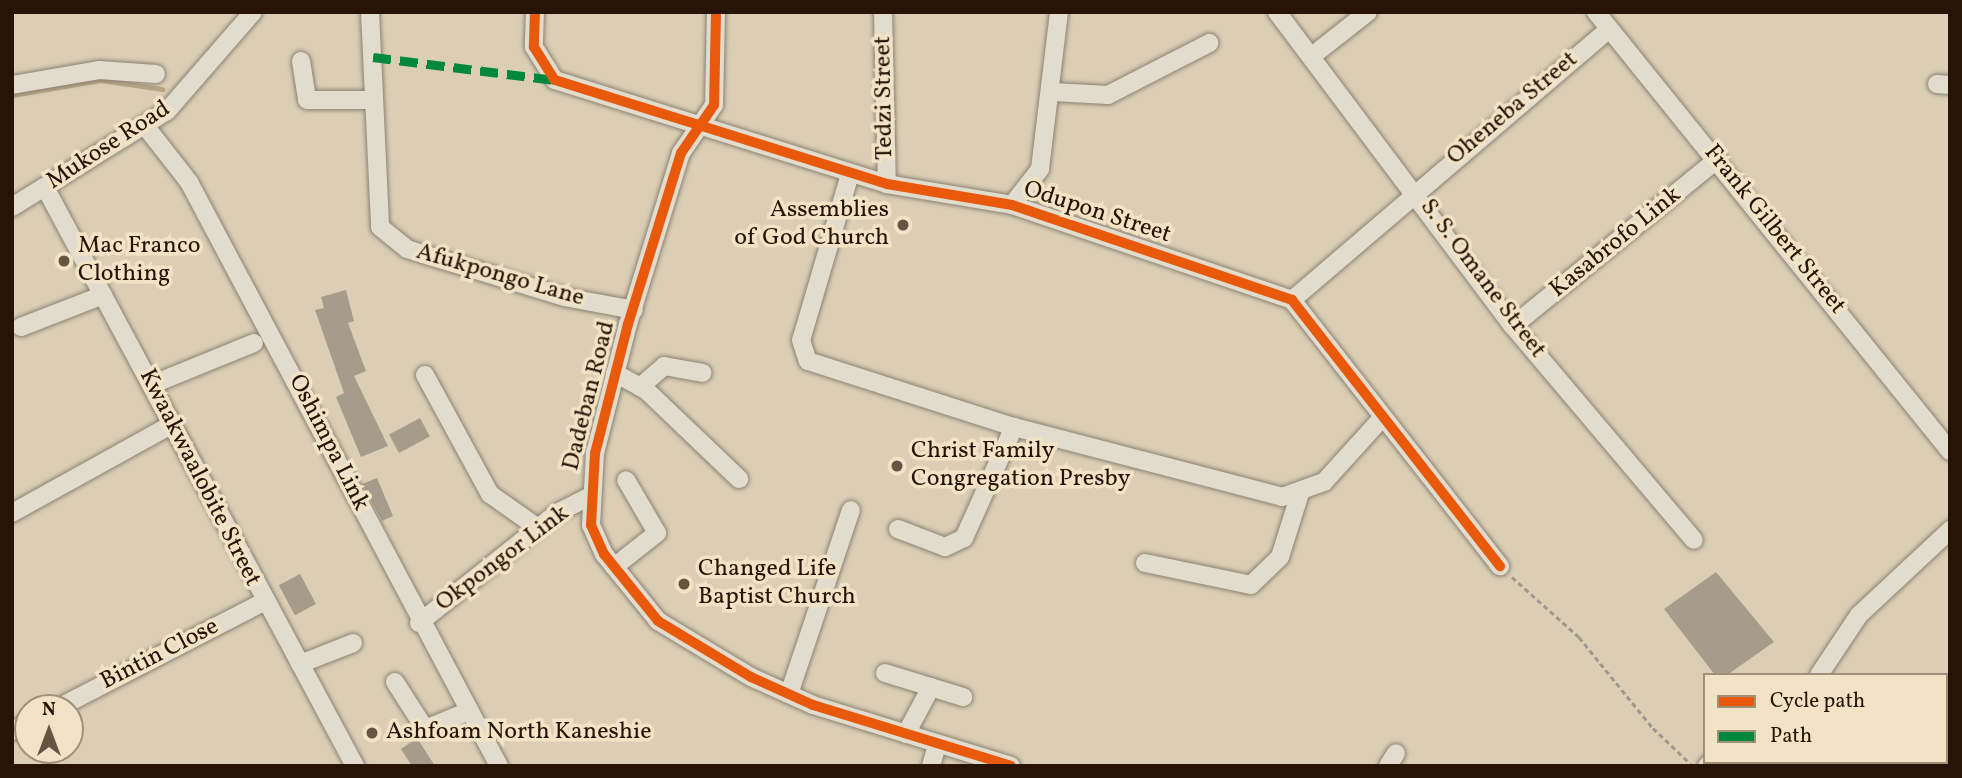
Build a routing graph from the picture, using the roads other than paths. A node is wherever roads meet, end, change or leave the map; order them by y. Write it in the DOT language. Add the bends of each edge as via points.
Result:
graph roads {
  1 [pos="253,12"];
  2 [pos="370,12"];
  3 [pos="535,12"];
  4 [pos="716,12"];
  5 [pos="883,12"];
  6 [pos="1059,12"];
  7 [pos="1277,12"];
  8 [pos="1368,12"];
  9 [pos="1596,12"];
  10 [pos="1609,29"];
  11 [pos="1209,43"];
  12 [pos="1312,56"];
  13 [pos="301,61"];
  14 [pos="156,74"];
  15 [pos="12,85"];
  16 [pos="1053,92"];
  17 [pos="373,100"];
  18 [pos="698,124"];
  19 [pos="146,127"];
  20 [pos="1718,159"];
  21 [pos="850,174"];
  22 [pos="887,184"];
  23 [pos="46,189"];
  24 [pos="1415,190"];
  25 [pos="1012,205"];
  26 [pos="12,207"];
  27 [pos="103,295"];
  28 [pos="1292,300"];
  29 [pos="634,310"];
  30 [pos="1513,326"];
  31 [pos="20,327"];
  32 [pos="254,343"];
  33 [pos="615,373"];
  34 [pos="702,373"];
  35 [pos="425,375"];
  36 [pos="151,385"];
  37 [pos="640,387"];
  38 [pos="1382,418"];
  39 [pos="172,425"];
  40 [pos="1014,427"];
  41 [pos="1950,451"];
  42 [pos="739,479"];
  43 [pos="626,480"];
  44 [pos="1300,494"];
  45 [pos="589,497"];
  46 [pos="851,510"];
  47 [pos="12,513"];
  48 [pos="538,528"];
  49 [pos="898,529"];
  50 [pos="1950,530"];
  51 [pos="1694,540"];
  52 [pos="1145,563"];
  53 [pos="1500,566"];
  54 [pos="614,567"];
  55 [pos="263,602"];
  56 [pos="419,623"];
  57 [pos="353,643"];
  58 [pos="300,664"];
  59 [pos="885,673"];
  60 [pos="1820,673"];
  61 [pos="395,682"];
  62 [pos="931,687"];
  63 [pos="789,694"];
  64 [pos="84,695"];
  65 [pos="963,697"];
  66 [pos="469,711"];
  67 [pos="906,734"];
  68 [pos="937,745"];
  69 [pos="352,765"];
  70 [pos="499,766"];
  71 [pos="931,766"];
  72 [pos="1011,766"];
  1 -- 19 [label="street, Mukose Road" via="184,95"];
  2 -- 17 [label="street, Afukpongo Lane"];
  3 -- 18 [label="street, Odupon Street" via="534,47 541,66 555,80"];
  4 -- 18 [label="street, Dadeban Road" via="719,79 714,105"];
  5 -- 22 [label="street, Tedzi Street"];
  6 -- 16 [label="street"];
  7 -- 12 [label="street, S. S. Omane Street"];
  8 -- 12 [label="street"];
  9 -- 10 [label="street, Frank Gilbert Street"];
  10 -- 20 [label="street, Frank Gilbert Street"];
  10 -- 24 [label="street, Oheneba Street"];
  11 -- 16 [label="street" via="1108,95"];
  12 -- 24 [label="street, S. S. Omane Street"];
  13 -- 17 [label="street" via="307,100"];
  14 -- 15 [label="street" via="99,70"];
  16 -- 25 [label="street" via="1040,169"];
  17 -- 29 [label="street, Afukpongo Lane" via="374,196 380,227 398,242 564,297"];
  18 -- 21 [label="street, Odupon Street"];
  18 -- 29 [label="street, Dadeban Road" via="681,153"];
  19 -- 23 [label="street, Mukose Road"];
  19 -- 56 [label="street, Oshimpa Link" via="195,194"];
  20 -- 30 [label="street, Kasabrofo Link"];
  20 -- 41 [label="street, Frank Gilbert Street"];
  21 -- 22 [label="street, Odupon Street"];
  21 -- 40 [label="street" via="800,352 847,378"];
  22 -- 25 [label="street, Odupon Street"];
  23 -- 26 [label="street, Mukose Road"];
  23 -- 27 [label="street, Kwaakwaalobite Street"];
  24 -- 28 [label="street, Oheneba Street"];
  24 -- 30 [label="street, S. S. Omane Street"];
  25 -- 28 [label="street, Odupon Street"];
  27 -- 31 [label="street"];
  27 -- 36 [label="street, Kwaakwaalobite Street"];
  28 -- 38 [label="street"];
  29 -- 33 [label="street, Dadeban Road"];
  30 -- 51 [label="street, S. S. Omane Street"];
  32 -- 36 [label="street"];
  33 -- 37 [label="street"];
  33 -- 45 [label="street, Dadeban Road"];
  34 -- 37 [label="street" via="664,366"];
  35 -- 48 [label="street" via="490,494"];
  36 -- 39 [label="street, Kwaakwaalobite Street"];
  37 -- 42 [label="street"];
  38 -- 44 [label="street" via="1324,482"];
  38 -- 53 [label="street"];
  39 -- 47 [label="street"];
  39 -- 55 [label="street, Kwaakwaalobite Street"];
  40 -- 44 [label="street" via="1283,497"];
  40 -- 49 [label="street" via="964,538 945,547"];
  43 -- 54 [label="street" via="657,533"];
  44 -- 52 [label="street" via="1280,557 1251,585"];
  45 -- 48 [label="street, Okpongor Link"];
  45 -- 54 [label="street, Dadeban Road" via="591,525"];
  46 -- 63 [label="street"];
  48 -- 56 [label="street, Okpongor Link"];
  50 -- 60 [label="street" via="1859,615"];
  54 -- 63 [label="street, Dadeban Road" via="659,621"];
  55 -- 58 [label="street, Kwaakwaalobite Street"];
  55 -- 64 [label="street, Bintin Close"];
  56 -- 66 [label="street, Oshimpa Link"];
  57 -- 58 [label="street"];
  58 -- 69 [label="street, Kwaakwaalobite Street"];
  59 -- 62 [label="street"];
  61 -- 66 [label="street" via="425,729"];
  62 -- 65 [label="street"];
  62 -- 67 [label="street"];
  63 -- 67 [label="street, Dadeban Road"];
  66 -- 70 [label="street, Oshimpa Link"];
  67 -- 68 [label="street, Dadeban Road"];
  68 -- 71 [label="street"];
  68 -- 72 [label="street, Dadeban Road"];
}
